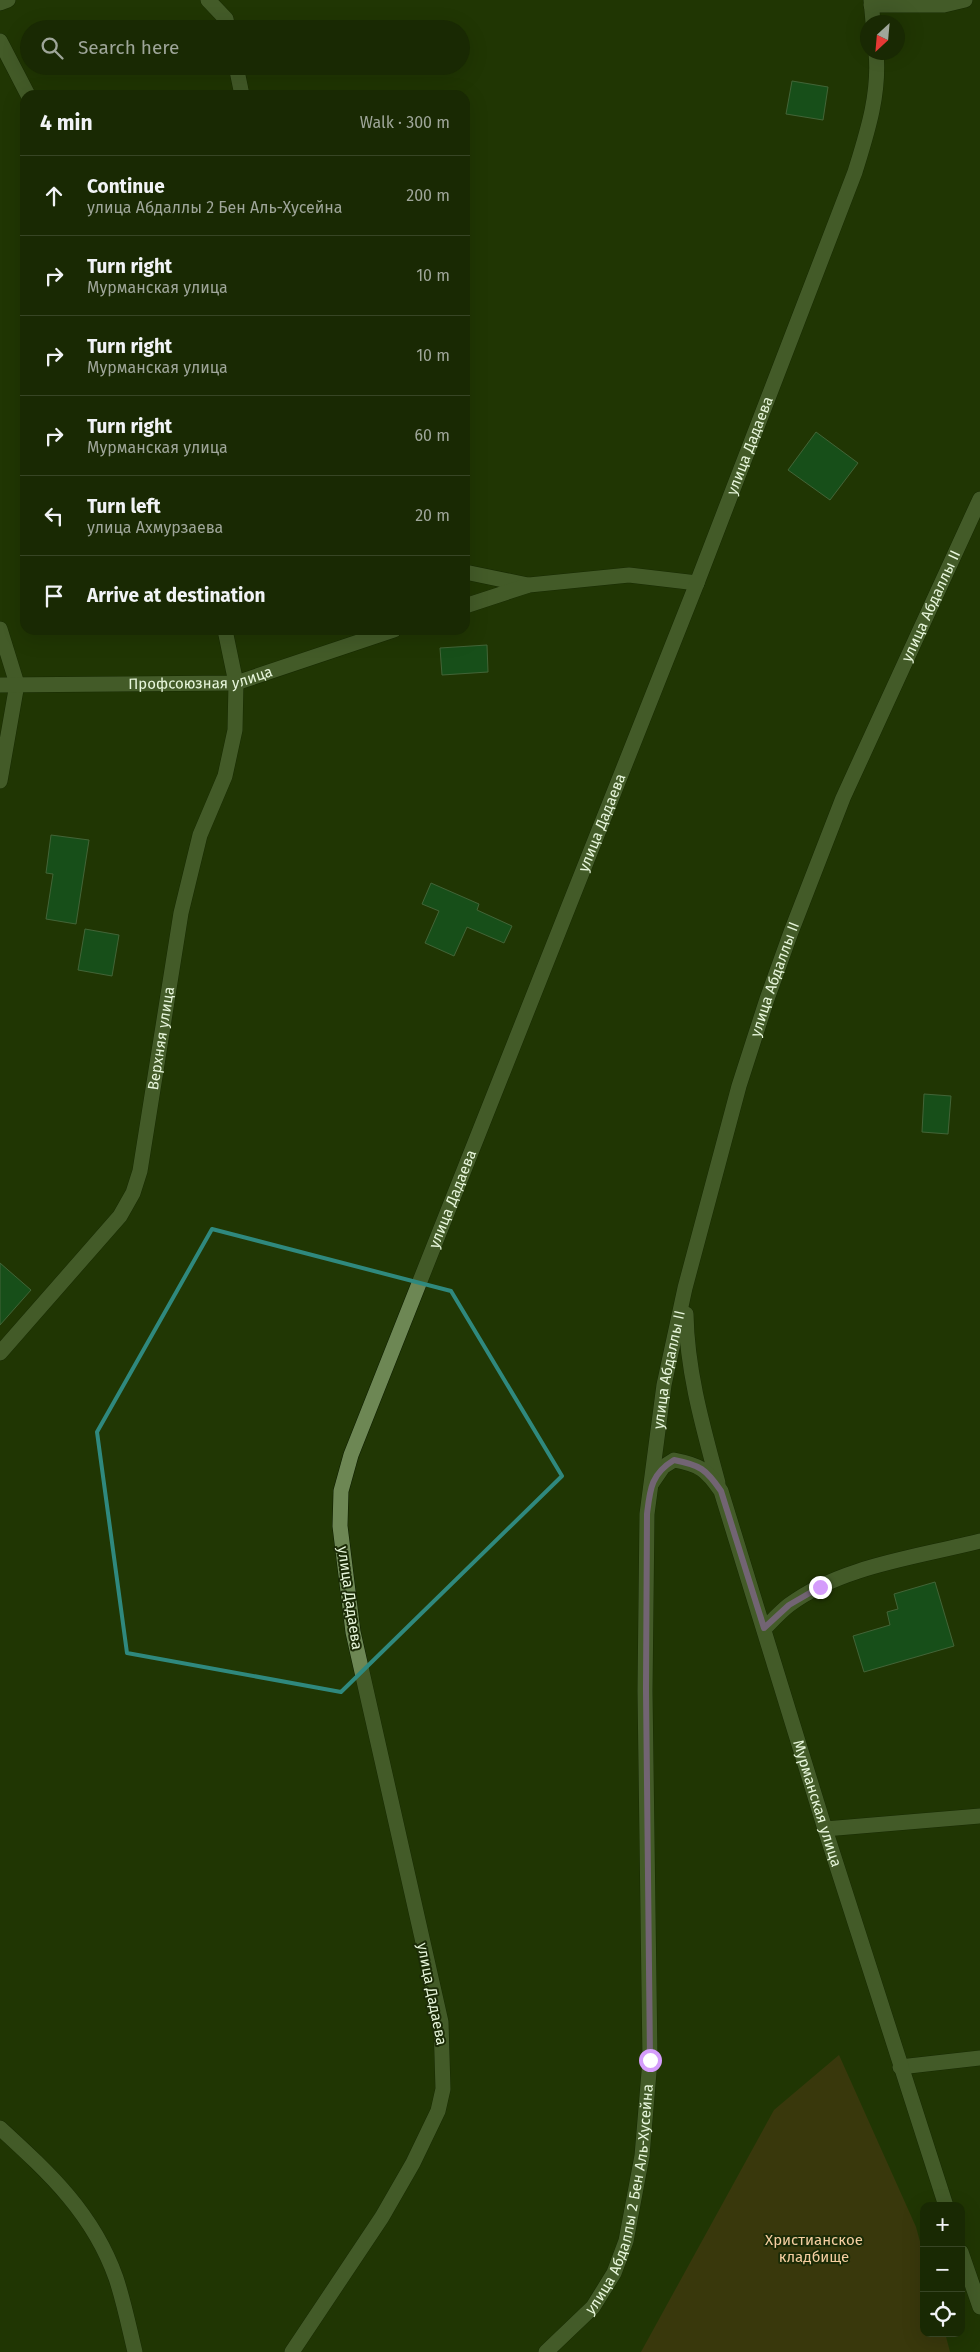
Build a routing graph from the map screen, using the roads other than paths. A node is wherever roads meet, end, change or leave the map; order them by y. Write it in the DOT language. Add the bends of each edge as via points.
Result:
graph roads {
  1 [pos="8,0"];
  2 [pos="208,0"];
  3 [pos="964,0"];
  4 [pos="0,3"];
  5 [pos="871,3"];
  6 [pos="226,20"];
  7 [pos="0,41"];
  8 [pos="877,60"];
  9 [pos="238,75"];
  10 [pos="25,90"];
  11 [pos="241,90"];
  12 [pos="979,506"];
  13 [pos="470,573"];
  14 [pos="697,583"];
  15 [pos="529,585"];
  16 [pos="470,604"];
  17 [pos="0,629"];
  18 [pos="226,635"];
  19 [pos="379,635"];
  20 [pos="236,683"];
  21 [pos="17,684"];
  22 [pos="0,685"];
  23 [pos="0,781"];
  24 [pos="685,1288"];
  25 [pos="0,1353"];
  26 [pos="650,1486"];
  27 [pos="721,1491"];
  28 [pos="980,1541"];
  29 [pos="764,1628"];
  30 [pos="980,1816"];
  31 [pos="825,1829"];
  32 [pos="980,2058"];
  33 [pos="900,2067"];
  34 [pos="0,2128"];
  35 [pos="945,2202"];
  36 [pos="965,2264"];
  37 [pos="980,2307"];
  38 [pos="135,2352"];
  39 [pos="292,2352"];
  40 [pos="546,2352"];
  1 -- 4 [label="street"];
  2 -- 6 [label="street"];
  3 -- 5 [label="street" via="944,5"];
  7 -- 10 [label="street"];
  8 -- 14 [label="street, улица Дадаева" via="871,118 855,172"];
  9 -- 11 [label="street"];
  12 -- 24 [label="street, улица Абдаллы II" via="844,798 785,948 739,1086"];
  13 -- 15 [label="street"];
  14 -- 15 [label="street" via="629,575"];
  14 -- 39 [label="street, улица Дадаева" via="351,1455 341,1491 340,1526 352,1632 441,2022 443,2090 438,2111 382,2217"];
  15 -- 16 [label="street"];
  17 -- 21 [label="street"];
  18 -- 20 [label="street, Верхняя улица"];
  19 -- 20 [label="street, Профсоюзная улица"];
  20 -- 21 [label="street, Профсоюзная улица"];
  20 -- 25 [label="street, Верхняя улица" via="235,730 225,776 200,835 181,913 146,1143 133,1193 102,1238"];
  21 -- 22 [label="street, Профсоюзная улица"];
  21 -- 23 [label="street"];
  24 -- 26 [label="street, улица Абдаллы II" via="664,1385"];
  24 -- 27 [label="street" via="687,1351"];
  26 -- 27 [label="street, Мурманская улица" via="663,1467 674,1460 693,1463 708,1472"];
  26 -- 40 [label="street, улица Абдаллы 2 Бен Аль-Хусейна" via="646,1676 650,2060 642,2156 626,2242 614,2273 593,2307"];
  27 -- 29 [label="street, Мурманская улица"];
  28 -- 29 [label="street" via="849,1574 789,1605"];
  29 -- 31 [label="street, Мурманская улица"];
  30 -- 31 [label="street"];
  31 -- 33 [label="street, Мурманская улица"];
  32 -- 33 [label="street"];
  33 -- 35 [label="street, Мурманская улица"];
  34 -- 38 [label="street" via="58,2181 90,2223 115,2277"];
  36 -- 37 [label="street"];
}
